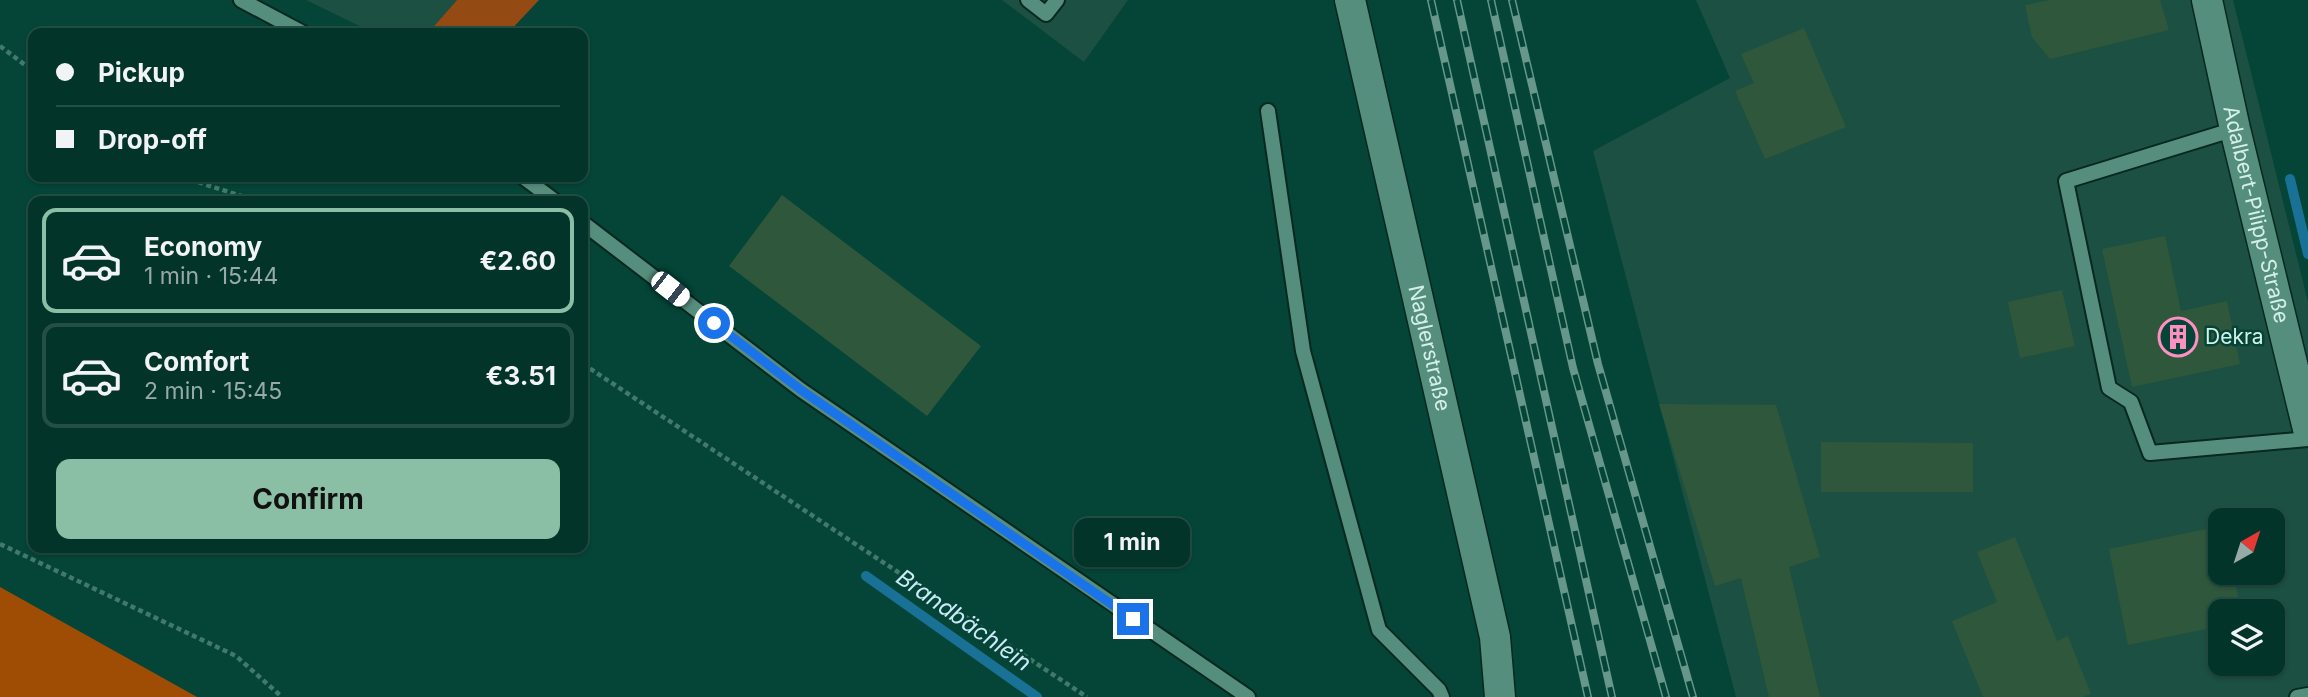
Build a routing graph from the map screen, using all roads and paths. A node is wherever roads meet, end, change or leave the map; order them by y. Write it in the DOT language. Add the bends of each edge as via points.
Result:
graph roads {
  1 [pos="241,0"];
  2 [pos="1028,0"];
  3 [pos="1057,0"];
  4 [pos="1350,0"];
  5 [pos="2207,0"];
  6 [pos="294,28"];
  7 [pos="0,46"];
  8 [pos="28,67"];
  9 [pos="1268,111"];
  10 [pos="2235,129"];
  11 [pos="198,182"];
  12 [pos="530,182"];
  13 [pos="241,196"];
  14 [pos="548,196"];
  15 [pos="588,227"];
  16 [pos="588,367"];
  17 [pos="2308,429"];
  18 [pos="2308,439"];
  19 [pos="0,544"];
  20 [pos="2308,695"];
  21 [pos="282,697"];
  22 [pos="1087,697"];
  23 [pos="1248,697"];
  24 [pos="1442,697"];
  25 [pos="1500,697"];
  26 [pos="2297,697"];
  1 -- 6 [label="lane"];
  2 -- 3 [label="lane" via="1046,13"];
  4 -- 25 [label="street, Naglerstraße" via="1495,637"];
  5 -- 10 [label="street, Adalbert-Pilipp-Straße"];
  7 -- 8 [label="path"];
  9 -- 24 [label="lane" via="1303,351 1379,630"];
  10 -- 17 [label="street, Adalbert-Pilipp-Straße"];
  10 -- 18 [label="lane" via="2066,181 2109,388 2131,402 2150,453"];
  11 -- 13 [label="path"];
  12 -- 14 [label="lane"];
  15 -- 23 [label="lane" via="801,390"];
  16 -- 22 [label="path"];
  19 -- 21 [label="path" via="236,656"];
  20 -- 26 [label="lane"];
}
